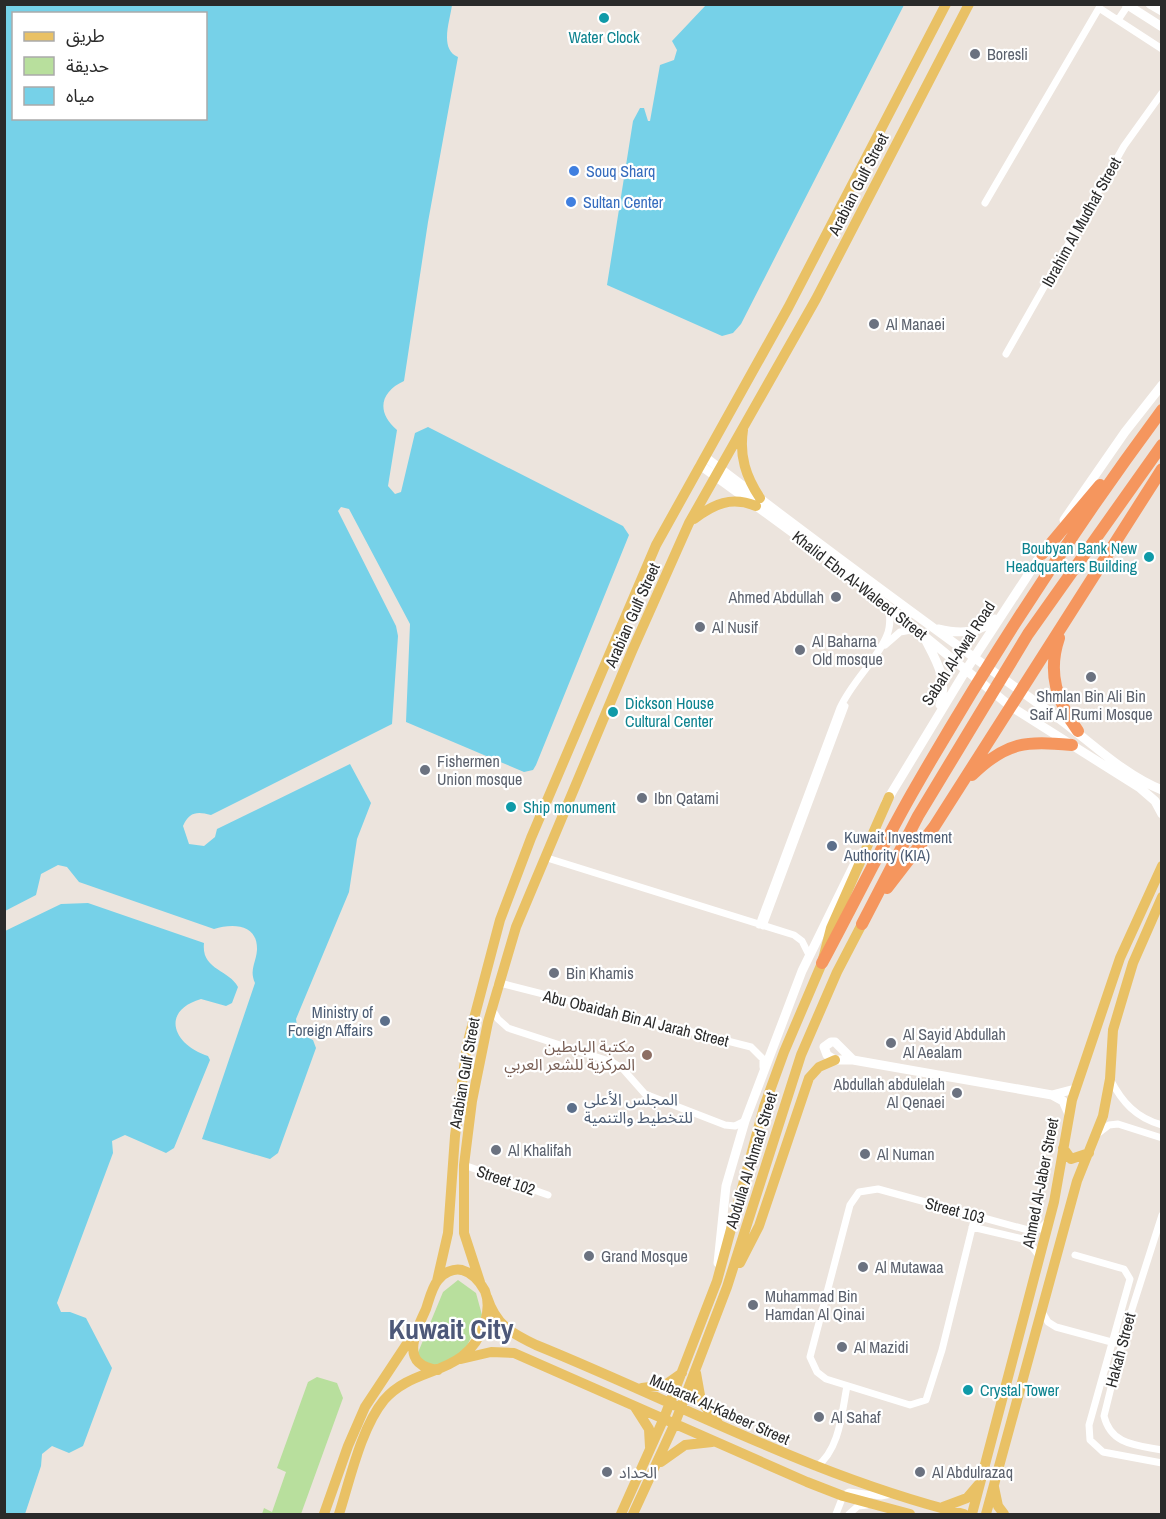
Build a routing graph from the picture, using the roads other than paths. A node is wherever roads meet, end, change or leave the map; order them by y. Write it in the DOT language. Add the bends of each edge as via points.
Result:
graph roads {
  1 [pos="945,4"];
  2 [pos="969,4"];
  3 [pos="1150,4"];
  4 [pos="1127,5"];
  5 [pos="1161,11"];
  6 [pos="1118,20"];
  7 [pos="1161,27"];
  8 [pos="1161,50"];
  9 [pos="1161,93"];
  10 [pos="985,203"];
  11 [pos="1006,354"];
  12 [pos="1161,385"];
  13 [pos="1161,410"];
  14 [pos="743,425"];
  15 [pos="1138,442"];
  16 [pos="1161,445"];
  17 [pos="702,461"];
  18 [pos="1161,469"];
  19 [pos="717,472"];
  20 [pos="1161,477"];
  21 [pos="1147,494"];
  22 [pos="758,502"];
  23 [pos="689,523"];
  24 [pos="1042,554"];
  25 [pos="889,606"];
  26 [pos="1004,611"];
  27 [pos="1067,616"];
  28 [pos="932,628"];
  29 [pos="920,632"];
  30 [pos="887,640"];
  31 [pos="974,657"];
  32 [pos="966,670"];
  33 [pos="1020,691"];
  34 [pos="1010,706"];
  35 [pos="937,715"];
  36 [pos="1078,731"];
  37 [pos="1072,745"];
  38 [pos="960,786"];
  39 [pos="1161,790"];
  40 [pos="889,797"];
  41 [pos="1161,814"];
  42 [pos="544,857"];
  43 [pos="1161,866"];
  44 [pos="1158,879"];
  45 [pos="1161,897"];
  46 [pos="865,919"];
  47 [pos="761,925"];
  48 [pos="809,955"];
  49 [pos="822,963"];
  50 [pos="497,986"];
  51 [pos="491,1006"];
  52 [pos="1088,1058"];
  53 [pos="836,1060"];
  54 [pos="853,1060"];
  55 [pos="1110,1065"];
  56 [pos="764,1067"];
  57 [pos="1110,1079"];
  58 [pos="1075,1089"];
  59 [pos="1052,1095"];
  60 [pos="1069,1114"];
  61 [pos="745,1121"];
  62 [pos="1161,1125"];
  63 [pos="1096,1135"];
  64 [pos="1161,1138"];
  65 [pos="1063,1147"];
  66 [pos="1089,1153"];
  67 [pos="464,1166"];
  68 [pos="548,1195"];
  69 [pos="1161,1215"];
  70 [pos="975,1216"];
  71 [pos="1049,1220"];
  72 [pos="972,1227"];
  73 [pos="1075,1255"];
  74 [pos="1040,1257"];
  75 [pos="437,1281"];
  76 [pos="717,1281"];
  77 [pos="480,1282"];
  78 [pos="727,1287"];
  79 [pos="487,1297"];
  80 [pos="1041,1310"];
  81 [pos="1026,1315"];
  82 [pos="1056,1327"];
  83 [pos="414,1333"];
  84 [pos="1035,1334"];
  85 [pos="1020,1336"];
  86 [pos="1111,1342"];
  87 [pos="1121,1345"];
  88 [pos="461,1359"];
  89 [pos="576,1363"];
  90 [pos="696,1368"];
  91 [pos="551,1369"];
  92 [pos="438,1370"];
  93 [pos="684,1371"];
  94 [pos="847,1386"];
  95 [pos="634,1387"];
  96 [pos="670,1404"];
  97 [pos="633,1405"];
  98 [pos="681,1409"];
  99 [pos="664,1418"];
  100 [pos="675,1423"];
  101 [pos="722,1427"];
  102 [pos="717,1443"];
  103 [pos="1161,1450"];
  104 [pos="647,1458"];
  105 [pos="1161,1463"];
  106 [pos="816,1467"];
  107 [pos="654,1472"];
  108 [pos="982,1479"];
  109 [pos="994,1484"];
  110 [pos="892,1494"];
  111 [pos="843,1496"];
  112 [pos="873,1505"];
  113 [pos="932,1507"];
  114 [pos="324,1515"];
  115 [pos="339,1515"];
  116 [pos="621,1515"];
  117 [pos="633,1515"];
  118 [pos="836,1515"];
  119 [pos="849,1515"];
  120 [pos="910,1515"];
  121 [pos="964,1515"];
  122 [pos="972,1515"];
  123 [pos="986,1515"];
  124 [pos="1004,1515"];
  1 -- 17 [label="main road, Arabian Gulf Street" via="788,308"];
  2 -- 14 [label="main road, Arabian Gulf Street" via="817,297"];
  3 -- 5 [label="main road"];
  4 -- 6 [label="street"];
  4 -- 7 [label="main road"];
  6 -- 8 [label="street"];
  6 -- 10 [label="street" via="1099,8"];
  9 -- 11 [label="street, Ibrahim Al Mudhaf Street" via="1124,146"];
  12 -- 24 [label="main road, Sabah Al-Awal Road"];
  13 -- 15 [label="highway, Sabah Al-Awal Road"];
  14 -- 19 [label="main road, Arabian Gulf Street"];
  14 -- 22 [label="main road" via="745,467"];
  15 -- 24 [label="highway"];
  15 -- 49 [label="highway, Sabah Al-Awal Road" via="965,703 910,796"];
  16 -- 46 [label="highway" via="1028,634 918,816"];
  17 -- 19 [label="main road, Khalid Ebn Al-Waleed Street"];
  17 -- 75 [label="main road, Arabian Gulf Street" via="656,545 500,920 467,1045 448,1233"];
  18 -- 21 [label="highway"];
  19 -- 22 [label="main road, Khalid Ebn Al-Waleed Street"];
  19 -- 23 [label="main road, Arabian Gulf Street"];
  20 -- 21 [label="main road"];
  21 -- 27 [label="highway"];
  22 -- 23 [label="main road" via="723,502"];
  22 -- 25 [label="main road, Khalid Ebn Al-Waleed Street"];
  22 -- 28 [label="main road, Khalid Ebn Al-Waleed Street"];
  23 -- 42 [label="main road, Arabian Gulf Street"];
  24 -- 26 [label="main road, Sabah Al-Awal Road"];
  25 -- 29 [label="main road, Khalid Ebn Al-Waleed Street"];
  25 -- 30 [label="street"];
  26 -- 28 [label="main road" via="989,625 971,632"];
  26 -- 31 [label="main road, Sabah Al-Awal Road"];
  27 -- 33 [label="highway"];
  27 -- 36 [label="highway" via="1054,652 1053,672 1059,701"];
  28 -- 31 [label="main road, Khalid Ebn Al-Waleed Street"];
  29 -- 30 [label="street" via="900,632"];
  29 -- 32 [label="main road, Khalid Ebn Al-Waleed Street"];
  29 -- 35 [label="main road" via="940,666 944,682"];
  30 -- 47 [label="street" via="852,683 840,708"];
  31 -- 32 [label="main road, Sabah Al-Awal Road"];
  31 -- 33 [label="main road, Khalid Ebn Al-Waleed Street"];
  32 -- 34 [label="main road, Khalid Ebn Al-Waleed Street"];
  32 -- 35 [label="main road, Sabah Al-Awal Road"];
  33 -- 34 [label="highway"];
  33 -- 36 [label="main road, Khalid Ebn Al-Waleed Street"];
  34 -- 37 [label="main road, Khalid Ebn Al-Waleed Street"];
  34 -- 38 [label="highway"];
  35 -- 40 [label="main road, Sabah Al-Awal Road"];
  36 -- 39 [label="main road, Khalid Ebn Al-Waleed Street" via="1121,766"];
  37 -- 38 [label="highway" via="1013,745 989,759"];
  37 -- 41 [label="main road, Khalid Ebn Al-Waleed Street" via="1140,788 1155,801"];
  38 -- 46 [label="highway"];
  40 -- 48 [label="main road, Sabah Al-Awal Road"];
  40 -- 49 [label="main road, Abdulla Al Ahmad Street" via="831,928"];
  42 -- 47 [label="street"];
  42 -- 50 [label="main road, Arabian Gulf Street"];
  43 -- 44 [label="main road, Ahmed Al-Jaber Street"];
  44 -- 52 [label="main road, Ahmed Al-Jaber Street" via="1120,958"];
  45 -- 55 [label="main road, Ahmed Al-Jaber Street" via="1133,963 1113,1030"];
  46 -- 78 [label="main road, Abdulla Al Ahmad Street" via="801,1055"];
  47 -- 48 [label="street" via="798,938"];
  48 -- 56 [label="main road, Abdulla Al Ahmad Street"];
  49 -- 76 [label="main road, Abdulla Al Ahmad Street" via="764,1107"];
  50 -- 51 [label="main road, Arabian Gulf Street"];
  50 -- 56 [label="street, Abu Obaidah Bin Al Jarah Street" via="504,984 751,1047 763,1059"];
  51 -- 61 [label="street" via="508,1028 617,1064 649,1096 725,1125"];
  51 -- 67 [label="main road, Arabian Gulf Street"];
  52 -- 55 [label="main road" via="1100,1053"];
  52 -- 58 [label="main road, Ahmed Al-Jaber Street"];
  53 -- 54 [label="main road"];
  53 -- 54 [label="main road" via="829,1058 824,1049 831,1042"];
  53 -- 78 [label="main road" via="819,1067 809,1078 759,1226"];
  54 -- 59 [label="main road"];
  55 -- 57 [label="main road, Ahmed Al-Jaber Street"];
  56 -- 61 [label="main road, Abdulla Al Ahmad Street"];
  57 -- 62 [label="street" via="1133,1112"];
  57 -- 63 [label="main road, Ahmed Al-Jaber Street"];
  58 -- 59 [label="main road"];
  58 -- 60 [label="main road, Ahmed Al-Jaber Street"];
  59 -- 60 [label="main road" via="1063,1101"];
  60 -- 65 [label="main road, Ahmed Al-Jaber Street"];
  61 -- 76 [label="main road, Abdulla Al Ahmad Street" via="726,1186"];
  63 -- 64 [label="street" via="1109,1125 1118,1124"];
  63 -- 66 [label="main road, Ahmed Al-Jaber Street"];
  65 -- 66 [label="main road" via="1071,1159"];
  65 -- 71 [label="main road, Ahmed Al-Jaber Street"];
  66 -- 80 [label="main road, Ahmed Al-Jaber Street" via="1077,1181"];
  67 -- 68 [label="street, Street 102"];
  67 -- 77 [label="main road, Arabian Gulf Street" via="464,1233"];
  69 -- 87 [label="street, Hakah Street"];
  70 -- 71 [label="street, Street 103" via="1028,1230 1040,1228"];
  70 -- 72 [label="street"];
  70 -- 94 [label="street, Street 103" via="878,1189 859,1192 850,1205 810,1357 821,1376"];
  71 -- 74 [label="main road, Ahmed Al-Jaber Street"];
  72 -- 74 [label="street, Street 103" via="1027,1240"];
  72 -- 94 [label="street" via="926,1400 910,1405"];
  73 -- 86 [label="street" via="1124,1269 1130,1276"];
  74 -- 81 [label="main road, Ahmed Al-Jaber Street"];
  75 -- 77 [label="main road" via="450,1271 460,1270"];
  75 -- 83 [label="main road"];
  76 -- 93 [label="main road, Abdulla Al Ahmad Street"];
  77 -- 79 [label="main road"];
  78 -- 90 [label="main road, Abdulla Al Ahmad Street"];
  79 -- 88 [label="main road" via="483,1329 470,1352"];
  79 -- 89 [label="main road, Mubarak Al-Kabeer Street" via="495,1318 506,1330"];
  80 -- 82 [label="street"];
  80 -- 84 [label="main road, Ahmed Al-Jaber Street"];
  81 -- 84 [label="main road"];
  81 -- 85 [label="main road, Ahmed Al-Jaber Street"];
  82 -- 84 [label="street"];
  82 -- 86 [label="street"];
  83 -- 92 [label="main road" via="417,1359"];
  83 -- 114 [label="main road" via="364,1407"];
  84 -- 85 [label="main road"];
  84 -- 109 [label="main road, Ahmed Al-Jaber Street"];
  85 -- 108 [label="main road, Ahmed Al-Jaber Street"];
  86 -- 87 [label="street"];
  86 -- 105 [label="street" via="1089,1425 1090,1440 1103,1452"];
  87 -- 103 [label="street, Hakah Street" via="1105,1407 1107,1426 1125,1443"];
  88 -- 91 [label="main road, Mubarak Al-Kabeer Street" via="500,1351"];
  88 -- 92 [label="main road"];
  89 -- 91 [label="main road" via="546,1356 543,1361"];
  89 -- 95 [label="main road, Mubarak Al-Kabeer Street"];
  90 -- 98 [label="main road, Abdulla Al Ahmad Street"];
  90 -- 101 [label="main road" via="701,1401"];
  91 -- 97 [label="main road, Mubarak Al-Kabeer Street"];
  92 -- 115 [label="main road" via="394,1391 374,1414"];
  93 -- 95 [label="main road" via="658,1388"];
  93 -- 96 [label="main road, Abdulla Al Ahmad Street"];
  94 -- 106 [label="street" via="837,1434"];
  95 -- 96 [label="main road, Mubarak Al-Kabeer Street"];
  96 -- 98 [label="main road, Mubarak Al-Kabeer Street"];
  96 -- 99 [label="main road, Abdulla Al Ahmad Street"];
  97 -- 99 [label="main road, Mubarak Al-Kabeer Street"];
  97 -- 104 [label="main road" via="649,1429"];
  98 -- 100 [label="main road, Abdulla Al Ahmad Street"];
  98 -- 101 [label="main road, Mubarak Al-Kabeer Street"];
  99 -- 100 [label="main road, Mubarak Al-Kabeer Street"];
  99 -- 104 [label="main road, Abdulla Al Ahmad Street"];
  100 -- 102 [label="main road, Mubarak Al-Kabeer Street"];
  100 -- 107 [label="main road, Abdulla Al Ahmad Street"];
  101 -- 106 [label="main road, Mubarak Al-Kabeer Street"];
  102 -- 107 [label="main road" via="696,1442 676,1449"];
  102 -- 111 [label="main road, Mubarak Al-Kabeer Street"];
  104 -- 116 [label="main road, Abdulla Al Ahmad Street"];
  106 -- 110 [label="main road, Mubarak Al-Kabeer Street"];
  107 -- 117 [label="main road"];
  108 -- 113 [label="main road" via="961,1502"];
  108 -- 122 [label="main road, Ahmed Al-Jaber Street"];
  109 -- 123 [label="main road, Ahmed Al-Jaber Street"];
  109 -- 124 [label="main road"];
  110 -- 111 [label="street" via="852,1491"];
  110 -- 113 [label="main road, Mubarak Al-Kabeer Street"];
  111 -- 112 [label="main road, Mubarak Al-Kabeer Street"];
  111 -- 118 [label="street"];
  112 -- 119 [label="street" via="858,1506"];
  112 -- 120 [label="main road, Mubarak Al-Kabeer Street"];
  113 -- 121 [label="main road, Mubarak Al-Kabeer Street"];
}
